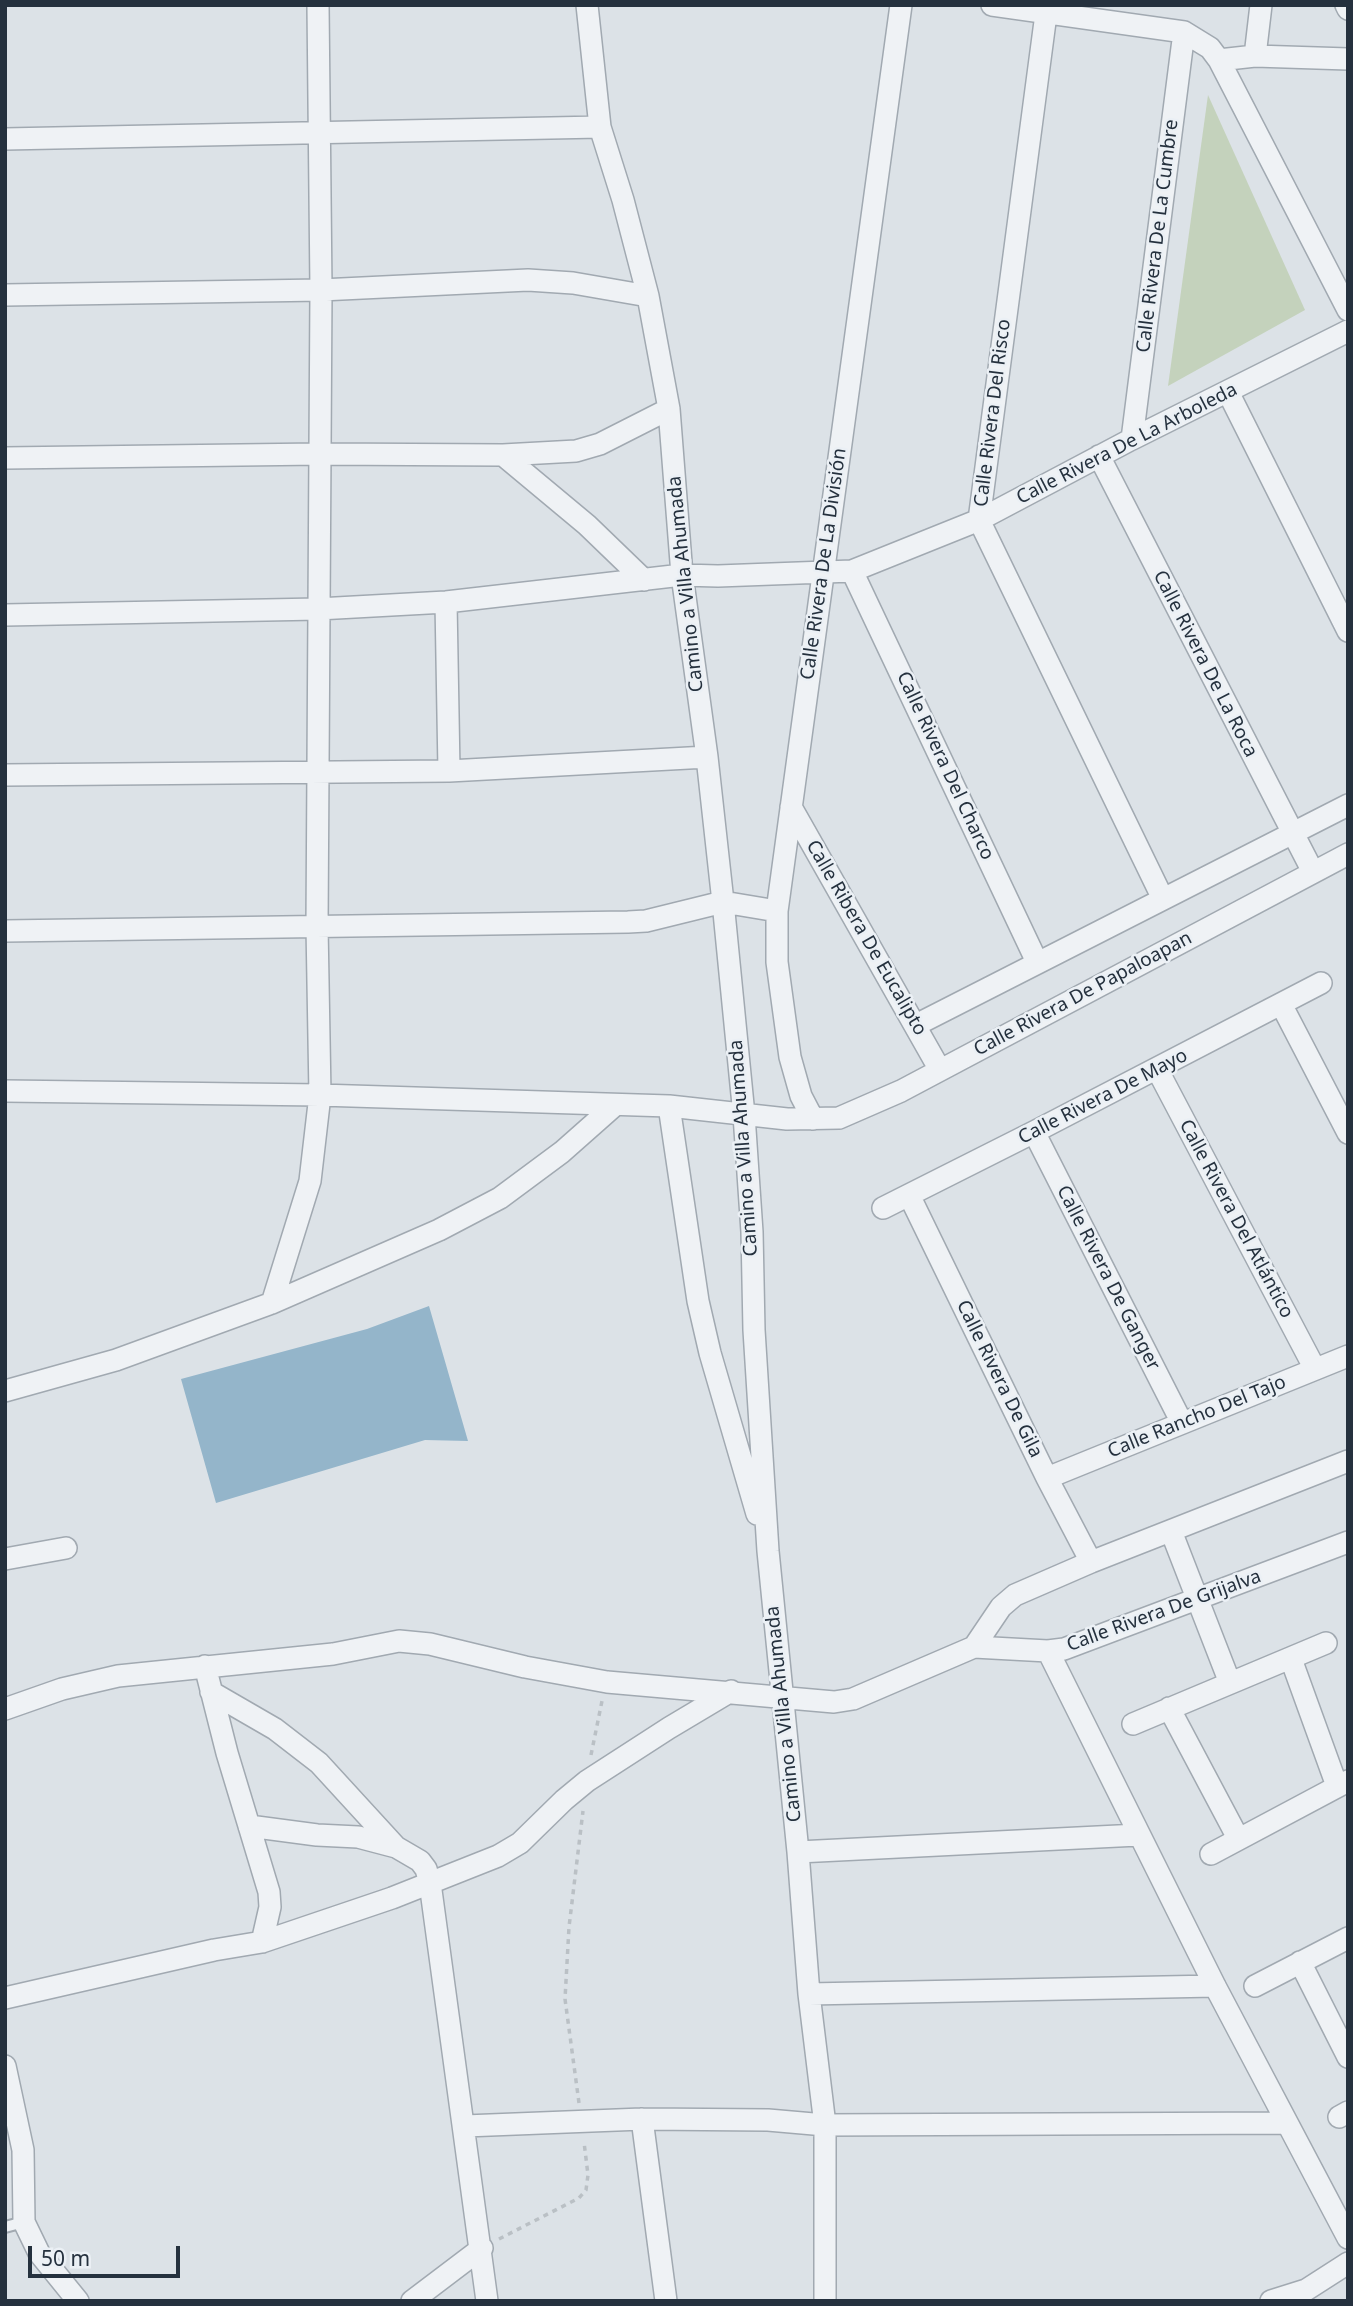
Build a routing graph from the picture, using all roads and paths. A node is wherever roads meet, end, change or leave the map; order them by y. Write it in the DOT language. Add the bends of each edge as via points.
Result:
graph roads {
  1 [pos="318,5"];
  2 [pos="587,5"];
  3 [pos="901,5"];
  4 [pos="992,5"];
  5 [pos="1261,5"];
  6 [pos="1046,13"];
  7 [pos="1185,32"];
  8 [pos="1255,56"];
  9 [pos="1348,59"];
  10 [pos="1219,60"];
  11 [pos="600,127"];
  12 [pos="318,132"];
  13 [pos="5,139"];
  14 [pos="321,290"];
  15 [pos="5,295"];
  16 [pos="648,296"];
  17 [pos="1348,310"];
  18 [pos="1348,331"];
  19 [pos="1228,392"];
  20 [pos="668,409"];
  21 [pos="1132,439"];
  22 [pos="319,454"];
  23 [pos="503,455"];
  24 [pos="1099,456"];
  25 [pos="5,458"];
  26 [pos="979,520"];
  27 [pos="823,571"];
  28 [pos="852,571"];
  29 [pos="682,575"];
  30 [pos="644,580"];
  31 [pos="446,602"];
  32 [pos="318,608"];
  33 [pos="5,615"];
  34 [pos="1348,631"];
  35 [pos="707,757"];
  36 [pos="450,771"];
  37 [pos="318,773"];
  38 [pos="5,775"];
  39 [pos="1348,805"];
  40 [pos="791,807"];
  41 [pos="1292,834"];
  42 [pos="1348,854"];
  43 [pos="1313,872"];
  44 [pos="1163,899"];
  45 [pos="723,902"];
  46 [pos="777,911"];
  47 [pos="317,926"];
  48 [pos="5,932"];
  49 [pos="1037,962"];
  50 [pos="1321,983"];
  51 [pos="1281,1004"];
  52 [pos="916,1025"];
  53 [pos="1157,1069"];
  54 [pos="940,1070"];
  55 [pos="5,1091"];
  56 [pos="320,1095"];
  57 [pos="614,1106"];
  58 [pos="669,1106"];
  59 [pos="744,1115"];
  60 [pos="813,1119"];
  61 [pos="1034,1132"];
  62 [pos="1348,1133"];
  63 [pos="909,1195"];
  64 [pos="883,1208"];
  65 [pos="272,1303"];
  66 [pos="1348,1356"];
  67 [pos="1315,1369"];
  68 [pos="5,1391"];
  69 [pos="1182,1423"];
  70 [pos="1348,1461"];
  71 [pos="1047,1478"];
  72 [pos="1171,1531"];
  73 [pos="1348,1542"];
  74 [pos="66,1548"];
  75 [pos="768,1551"];
  76 [pos="5,1559"];
  77 [pos="1091,1562"];
  78 [pos="1196,1600"];
  79 [pos="1326,1643"];
  80 [pos="974,1647"];
  81 [pos="1048,1651"];
  82 [pos="1291,1658"];
  83 [pos="205,1666"];
  84 [pos="607,1682"];
  85 [pos="1230,1683"];
  86 [pos="211,1692"];
  87 [pos="731,1692"];
  88 [pos="783,1698"];
  89 [pos="1169,1708"];
  90 [pos="5,1709"];
  91 [pos="1133,1724"];
  92 [pos="587,1781"];
  93 [pos="1342,1784"];
  94 [pos="249,1826"];
  95 [pos="1139,1835"];
  96 [pos="1238,1838"];
  97 [pos="396,1847"];
  98 [pos="798,1852"];
  99 [pos="1211,1854"];
  100 [pos="430,1883"];
  101 [pos="1348,1938"];
  102 [pos="262,1942"];
  103 [pos="1300,1962"];
  104 [pos="1215,1986"];
  105 [pos="1255,1986"];
  106 [pos="809,1994"];
  107 [pos="5,1998"];
  108 [pos="1348,2057"];
  109 [pos="5,2066"];
  110 [pos="642,2119"];
  111 [pos="581,2122"];
  112 [pos="1287,2123"];
  113 [pos="825,2125"];
  114 [pos="465,2126"];
  115 [pos="1341,2212"];
  116 [pos="14,2224"];
  117 [pos="1348,2238"];
  118 [pos="482,2248"];
  119 [pos="1348,2263"];
  120 [pos="823,2300"];
  121 [pos="78,2301"];
  122 [pos="412,2301"];
  123 [pos="487,2301"];
  124 [pos="666,2301"];
  125 [pos="1271,2301"];
  1 -- 12 [label="street"];
  2 -- 11 [label="street, Camino a Villa Ahumada"];
  3 -- 27 [label="street, Calle Rivera De La División"];
  4 -- 6 [label="street"];
  5 -- 8 [label="street"];
  6 -- 7 [label="street"];
  6 -- 26 [label="street, Calle Rivera Del Risco"];
  7 -- 10 [label="street" via="1210,48"];
  7 -- 21 [label="street, Calle Rivera De La Cumbre"];
  8 -- 9 [label="street"];
  8 -- 10 [label="street"];
  10 -- 17 [label="street"];
  11 -- 12 [label="street"];
  11 -- 16 [label="street, Camino a Villa Ahumada"];
  12 -- 13 [label="street"];
  12 -- 14 [label="street"];
  14 -- 15 [label="street"];
  14 -- 16 [label="street" via="528,280"];
  14 -- 22 [label="street"];
  16 -- 20 [label="street, Camino a Villa Ahumada"];
  18 -- 19 [label="street, Calle Rivera De La Arboleda"];
  19 -- 21 [label="street, Calle Rivera De La Arboleda"];
  19 -- 34 [label="street"];
  20 -- 23 [label="street" via="600,444 576,451"];
  20 -- 29 [label="street, Camino a Villa Ahumada"];
  21 -- 24 [label="street, Calle Rivera De La Arboleda"];
  22 -- 23 [label="street"];
  22 -- 25 [label="street"];
  22 -- 32 [label="street"];
  23 -- 30 [label="street"];
  24 -- 26 [label="street, Calle Rivera De La Arboleda"];
  24 -- 41 [label="street, Calle Rivera De La Roca"];
  26 -- 28 [label="street, Calle Rivera De La Arboleda"];
  26 -- 44 [label="street, Calle Rivera Del Risco"];
  27 -- 28 [label="street, Calle Rivera De La Arboleda"];
  27 -- 29 [label="street, Calle Rivera De La Arboleda"];
  27 -- 40 [label="street, Calle Rivera De La División"];
  28 -- 49 [label="street, Calle Rivera Del Charco"];
  29 -- 30 [label="street, Calle Rivera De La Arboleda"];
  29 -- 35 [label="street, Camino a Villa Ahumada"];
  30 -- 31 [label="street, Calle Rivera De La Arboleda"];
  31 -- 32 [label="street, Calle Rivera De La Arboleda"];
  31 -- 36 [label="street"];
  32 -- 33 [label="street, Calle Rivera De La Arboleda"];
  32 -- 37 [label="street"];
  35 -- 36 [label="street"];
  35 -- 45 [label="street, Camino a Villa Ahumada"];
  36 -- 37 [label="street"];
  37 -- 38 [label="street"];
  37 -- 47 [label="street"];
  39 -- 41 [label="street"];
  40 -- 46 [label="street, Calle Rivera De La División"];
  40 -- 52 [label="street, Calle Ribera De Eucalipto"];
  41 -- 43 [label="street, Calle Rivera De La Roca"];
  41 -- 44 [label="street"];
  42 -- 43 [label="street, Calle Rivera De Papaloapan"];
  43 -- 54 [label="street, Calle Rivera De Papaloapan"];
  44 -- 49 [label="street"];
  45 -- 46 [label="street"];
  45 -- 47 [label="street" via="646,921"];
  45 -- 59 [label="street, Camino a Villa Ahumada"];
  46 -- 60 [label="street, Calle Rivera De La División" via="777,962 788,1045 801,1096"];
  47 -- 48 [label="street"];
  47 -- 56 [label="street"];
  49 -- 52 [label="street"];
  50 -- 51 [label="street, Calle Rivera De Mayo"];
  51 -- 53 [label="street, Calle Rivera De Mayo"];
  51 -- 62 [label="street"];
  52 -- 54 [label="street, Calle Ribera De Eucalipto"];
  53 -- 61 [label="street, Calle Rivera De Mayo"];
  53 -- 67 [label="street, Calle Rivera Del Atlántico"];
  54 -- 60 [label="street, Calle Rivera De Papaloapan" via="839,1118"];
  55 -- 56 [label="street, Calle Rivera De Papaloapan"];
  56 -- 57 [label="street, Calle Rivera De Papaloapan"];
  56 -- 65 [label="street" via="310,1181"];
  57 -- 58 [label="street, Calle Rivera De Papaloapan"];
  57 -- 65 [label="street" via="500,1198 439,1230"];
  58 -- 59 [label="street, Calle Rivera De Papaloapan"];
  58 -- 75 [label="street" via="698,1301"];
  59 -- 60 [label="street, Calle Rivera De Papaloapan"];
  59 -- 75 [label="street, Camino a Villa Ahumada"];
  61 -- 63 [label="street, Calle Rivera De Mayo"];
  61 -- 69 [label="street, Calle Rivera De Ganger"];
  63 -- 64 [label="street, Calle Rivera De Mayo"];
  63 -- 71 [label="street, Calle Rivera De Gila"];
  65 -- 68 [label="street" via="116,1360"];
  66 -- 67 [label="street, Calle Rancho Del Tajo"];
  67 -- 69 [label="street, Calle Rancho Del Tajo"];
  69 -- 71 [label="street, Calle Rancho Del Tajo"];
  70 -- 72 [label="street"];
  71 -- 77 [label="street, Calle Rivera De Gila"];
  72 -- 77 [label="street"];
  72 -- 78 [label="street"];
  73 -- 78 [label="street, Calle Rivera De Grijalva"];
  74 -- 76 [label="street"];
  75 -- 88 [label="street, Camino a Villa Ahumada"];
  77 -- 80 [label="street" via="1015,1595 1001,1606"];
  78 -- 81 [label="street, Calle Rivera De Grijalva"];
  78 -- 85 [label="street"];
  79 -- 82 [label="street"];
  80 -- 81 [label="street, Calle Rivera De Grijalva"];
  80 -- 88 [label="street" via="853,1699"];
  81 -- 95 [label="street"];
  82 -- 85 [label="street"];
  82 -- 93 [label="street"];
  83 -- 84 [label="street" via="414,1641"];
  83 -- 86 [label="street"];
  83 -- 90 [label="street" via="118,1675"];
  84 -- 87 [label="street"];
  84 -- 92 [label="path"];
  85 -- 89 [label="street"];
  86 -- 94 [label="street"];
  86 -- 97 [label="street" via="275,1729 319,1763"];
  87 -- 88 [label="street"];
  87 -- 92 [label="street"];
  88 -- 98 [label="street, Camino a Villa Ahumada"];
  89 -- 91 [label="street"];
  89 -- 96 [label="street"];
  92 -- 100 [label="street" via="520,1843"];
  92 -- 111 [label="path" via="565,1999"];
  93 -- 96 [label="street"];
  94 -- 97 [label="street" via="358,1838"];
  94 -- 102 [label="street" via="269,1892"];
  95 -- 98 [label="street"];
  95 -- 104 [label="street"];
  96 -- 99 [label="street"];
  97 -- 100 [label="street" via="419,1861"];
  98 -- 106 [label="street, Camino a Villa Ahumada"];
  100 -- 102 [label="street"];
  100 -- 114 [label="street"];
  101 -- 103 [label="street"];
  102 -- 107 [label="street"];
  103 -- 105 [label="street"];
  103 -- 108 [label="street"];
  104 -- 106 [label="street"];
  104 -- 112 [label="street"];
  106 -- 113 [label="street, Camino a Villa Ahumada"];
  109 -- 116 [label="street" via="23,2150"];
  110 -- 111 [label="street"];
  110 -- 113 [label="street"];
  110 -- 124 [label="street"];
  111 -- 114 [label="street"];
  111 -- 118 [label="path" via="586,2190 579,2198"];
  112 -- 113 [label="street"];
  112 -- 115 [label="street"];
  113 -- 120 [label="street, Camino a Villa Ahumada"];
  114 -- 118 [label="street"];
  115 -- 117 [label="street"];
  116 -- 121 [label="street"];
  118 -- 122 [label="street"];
  118 -- 123 [label="street"];
  119 -- 125 [label="street" via="1306,2290"];
}
